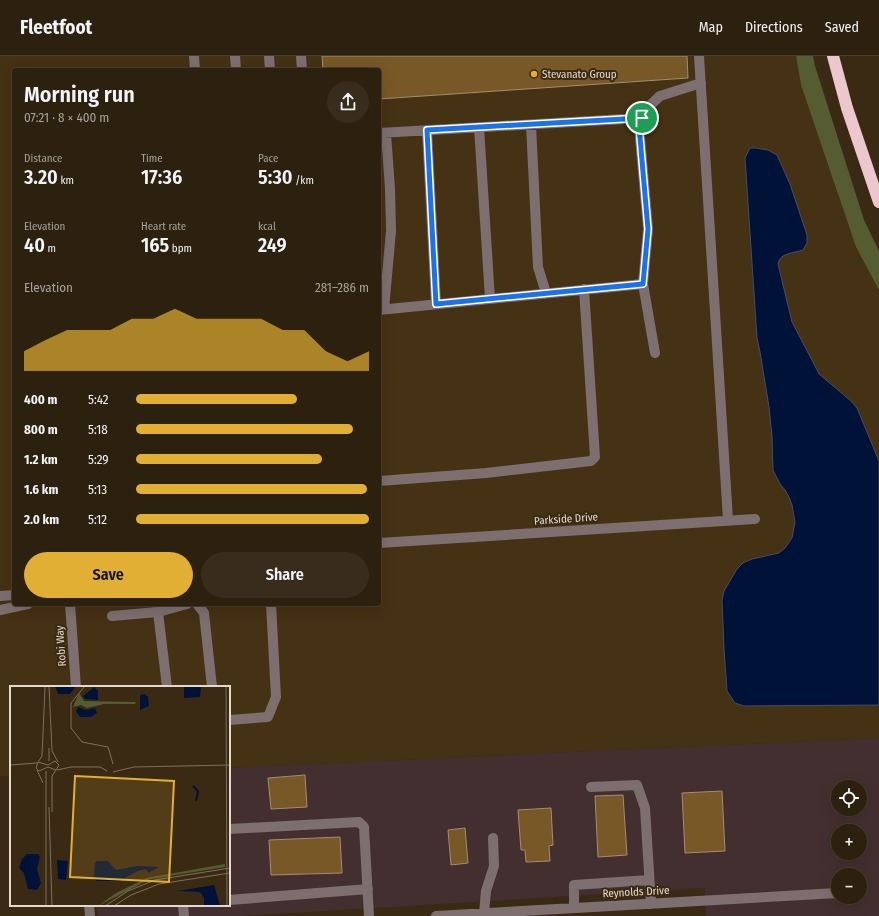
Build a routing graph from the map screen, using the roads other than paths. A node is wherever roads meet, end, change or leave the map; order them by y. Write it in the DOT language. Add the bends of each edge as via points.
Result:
graph roads {
  1 [pos="194,56"];
  2 [pos="235,56"];
  3 [pos="269,56"];
  4 [pos="301,56"];
  5 [pos="699,56"];
  6 [pos="833,56"];
  7 [pos="194,68"];
  8 [pos="236,68"];
  9 [pos="270,68"];
  10 [pos="302,68"];
  11 [pos="701,83"];
  12 [pos="642,118"];
  13 [pos="531,125"];
  14 [pos="479,128"];
  15 [pos="427,130"];
  16 [pos="382,133"];
  17 [pos="879,202"];
  18 [pos="643,284"];
  19 [pos="584,289"];
  20 [pos="546,293"];
  21 [pos="490,299"];
  22 [pos="436,304"];
  23 [pos="382,310"];
  24 [pos="655,353"];
  25 [pos="381,480"];
  26 [pos="755,519"];
  27 [pos="728,520"];
  28 [pos="381,543"];
  29 [pos="12,595"];
  30 [pos="0,596"];
  31 [pos="19,606"];
  32 [pos="70,606"];
  33 [pos="180,606"];
  34 [pos="199,606"];
  35 [pos="271,606"];
  36 [pos="0,610"];
  37 [pos="158,612"];
  38 [pos="112,616"];
  39 [pos="76,686"];
  40 [pos="167,686"];
  41 [pos="212,686"];
  42 [pos="230,720"];
  43 [pos="591,787"];
  44 [pos="230,828"];
  45 [pos="492,838"];
  46 [pos="649,880"];
  47 [pos="368,889"];
  48 [pos="831,893"];
  49 [pos="230,900"];
  50 [pos="651,904"];
  51 [pos="89,906"];
  52 [pos="183,906"];
  53 [pos="574,908"];
  54 [pos="607,911"];
  55 [pos="484,913"];
  56 [pos="466,915"];
  57 [pos="90,916"];
  58 [pos="184,916"];
  59 [pos="369,916"];
  60 [pos="436,916"];
  1 -- 7 [label="street"];
  2 -- 8 [label="street"];
  3 -- 9 [label="street"];
  4 -- 10 [label="street"];
  5 -- 11 [label="street"];
  6 -- 17 [label="highway" via="847,108"];
  11 -- 12 [label="street" via="660,96 645,110"];
  11 -- 27 [label="street"];
  12 -- 13 [label="street"];
  12 -- 18 [label="street" via="639,126 648,229"];
  13 -- 14 [label="street"];
  13 -- 20 [label="street" via="538,267"];
  14 -- 15 [label="street"];
  14 -- 21 [label="street"];
  15 -- 16 [label="street"];
  15 -- 22 [label="street"];
  16 -- 23 [label="street" via="390,189 391,231"];
  18 -- 19 [label="street"];
  18 -- 24 [label="street"];
  19 -- 20 [label="street"];
  19 -- 25 [label="street" via="595,457 591,461"];
  20 -- 21 [label="street"];
  21 -- 22 [label="street"];
  22 -- 23 [label="street"];
  26 -- 27 [label="street, Parkside Drive"];
  27 -- 28 [label="street, Parkside Drive"];
  29 -- 30 [label="street"];
  31 -- 36 [label="street"];
  32 -- 39 [label="street, Robi Way"];
  33 -- 37 [label="street"];
  34 -- 41 [label="street" via="204,613"];
  35 -- 42 [label="street" via="276,697 268,717"];
  37 -- 38 [label="street"];
  37 -- 40 [label="street"];
  43 -- 46 [label="street" via="637,785 644,808"];
  44 -- 47 [label="street" via="359,822 364,827"];
  45 -- 55 [label="street" via="494,866 486,891"];
  46 -- 50 [label="street"];
  46 -- 53 [label="street" via="574,886"];
  47 -- 49 [label="street"];
  47 -- 59 [label="street"];
  48 -- 50 [label="street, Reynolds Drive"];
  50 -- 54 [label="street, Reynolds Drive"];
  51 -- 57 [label="street"];
  52 -- 58 [label="street"];
  53 -- 54 [label="street, Reynolds Drive"];
  53 -- 55 [label="street, Reynolds Drive"];
  55 -- 56 [label="street, Reynolds Drive"];
  56 -- 60 [label="street, Reynolds Drive"];
}
